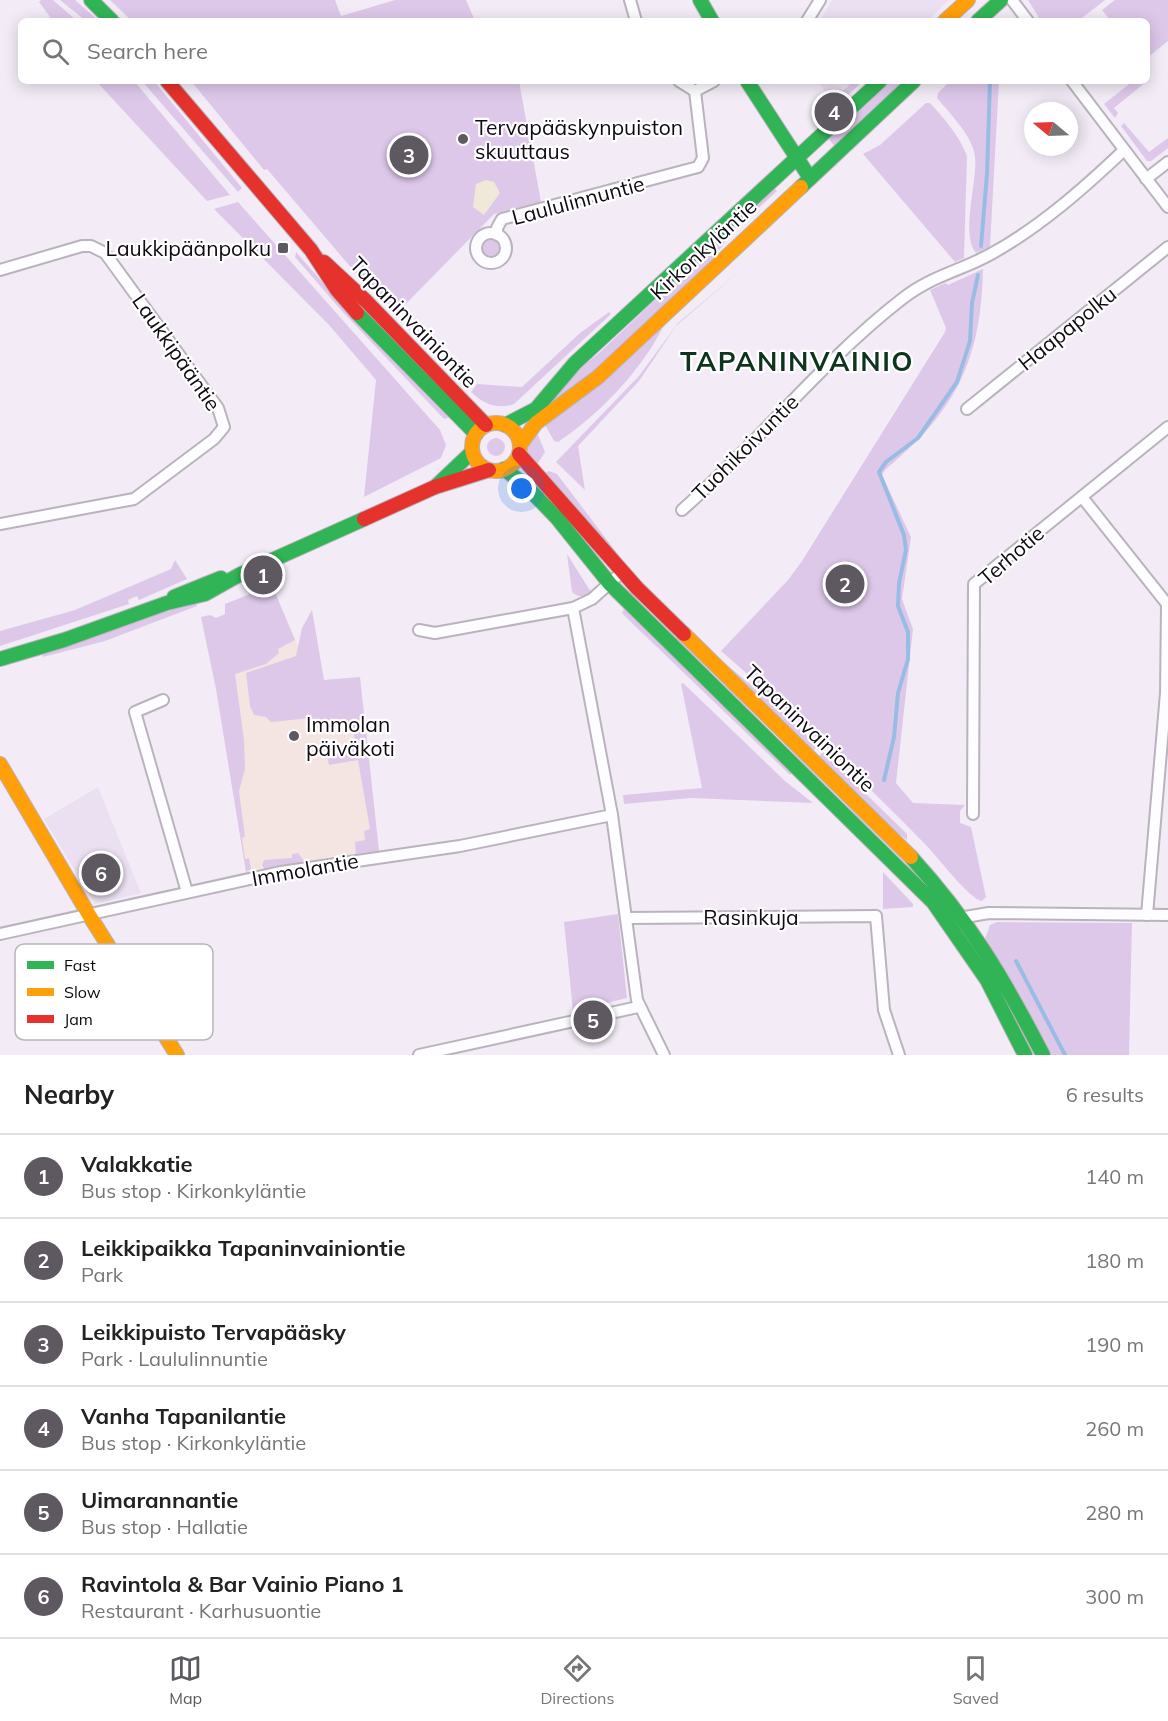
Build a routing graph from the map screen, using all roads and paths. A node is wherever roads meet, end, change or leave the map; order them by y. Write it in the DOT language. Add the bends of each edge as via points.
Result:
graph roads {
  1 [pos="91,0"];
  2 [pos="630,0"];
  3 [pos="700,0"];
  4 [pos="820,0"];
  5 [pos="968,0"];
  6 [pos="1001,0"];
  7 [pos="1012,0"];
  8 [pos="109,18"];
  9 [pos="635,18"];
  10 [pos="710,18"];
  11 [pos="809,18"];
  12 [pos="948,18"];
  13 [pos="981,18"];
  14 [pos="1026,18"];
  15 [pos="169,84"];
  16 [pos="684,84"];
  17 [pos="708,84"];
  18 [pos="749,84"];
  19 [pos="877,84"];
  20 [pos="911,84"];
  21 [pos="1074,84"];
  22 [pos="695,91"];
  23 [pos="1124,150"];
  24 [pos="797,160"];
  25 [pos="1168,162"];
  26 [pos="810,178"];
  27 [pos="1146,179"];
  28 [pos="1168,207"];
  29 [pos="497,235"];
  30 [pos="1168,247"];
  31 [pos="0,270"];
  32 [pos="966,409"];
  33 [pos="505,425"];
  34 [pos="481,429"];
  35 [pos="1166,433"];
  36 [pos="519,449"];
  37 [pos="472,452"];
  38 [pos="504,469"];
  39 [pos="489,470"];
  40 [pos="435,487"];
  41 [pos="1082,497"];
  42 [pos="682,510"];
  43 [pos="0,524"];
  44 [pos="622,572"];
  45 [pos="610,584"];
  46 [pos="573,608"];
  47 [pos="419,630"];
  48 [pos="0,659"];
  49 [pos="163,700"];
  50 [pos="0,764"];
  51 [pos="973,813"];
  52 [pos="612,815"];
  53 [pos="187,892"];
  54 [pos="89,915"];
  55 [pos="1147,915"];
  56 [pos="1168,915"];
  57 [pos="962,917"];
  58 [pos="626,918"];
  59 [pos="947,920"];
  60 [pos="0,934"];
  61 [pos="107,944"];
  62 [pos="638,1007"];
  63 [pos="168,1040"];
  64 [pos="177,1055"];
  65 [pos="419,1055"];
  66 [pos="664,1055"];
  67 [pos="899,1055"];
  68 [pos="1025,1055"];
  69 [pos="1043,1055"];
  1 -- 8 [label="main road"];
  2 -- 9 [label="street"];
  3 -- 10 [label="main road"];
  4 -- 11 [label="street"];
  5 -- 12 [label="main road"];
  6 -- 13 [label="main road"];
  7 -- 14 [label="street"];
  15 -- 34 [label="main road, Tapaninvainiontie" via="311,250 347,280"];
  16 -- 22 [label="street"];
  17 -- 22 [label="street"];
  18 -- 24 [label="main road"];
  19 -- 24 [label="main road, Kirkonkyläntie"];
  20 -- 26 [label="main road, Kirkonkyläntie"];
  21 -- 23 [label="street"];
  22 -- 29 [label="street, Laululinnuntie" via="703,158 698,167 502,219"];
  23 -- 27 [label="street"];
  23 -- 42 [label="street, Tuohikoivuntie" via="1013,241 923,283 900,301 844,349"];
  24 -- 26 [label="main road"];
  24 -- 33 [label="main road, Kirkonkyläntie" via="575,363 529,414 519,422"];
  25 -- 27 [label="street"];
  26 -- 36 [label="main road, Kirkonkyläntie" via="598,377 536,423"];
  27 -- 28 [label="street"];
  30 -- 32 [label="street, Haapapolku"];
  31 -- 43 [label="street, Laukkipääntie" via="82,246 105,253 218,408 224,427 214,439 134,499"];
  33 -- 34 [label="main road" via="497,423"];
  33 -- 36 [label="main road" via="517,435"];
  34 -- 37 [label="main road"];
  35 -- 41 [label="street, Terhotie"];
  36 -- 38 [label="main road" via="513,463"];
  36 -- 44 [label="main road, Tapaninvainiontie"];
  37 -- 39 [label="main road" via="476,461"];
  37 -- 40 [label="main road"];
  38 -- 39 [label="main road"];
  38 -- 45 [label="main road, Tapaninvainiontie" via="557,518"];
  39 -- 40 [label="main road"];
  40 -- 48 [label="main road" via="239,575 196,586 167,603"];
  41 -- 51 [label="street, Terhotie" via="974,584"];
  41 -- 55 [label="street" via="1167,604 1165,703"];
  44 -- 45 [label="street"];
  44 -- 57 [label="main road, Tapaninvainiontie" via="890,834"];
  45 -- 46 [label="street"];
  45 -- 59 [label="main road, Tapaninvainiontie" via="880,847"];
  46 -- 47 [label="street" via="435,633"];
  46 -- 52 [label="street"];
  49 -- 53 [label="street" via="135,712"];
  50 -- 54 [label="main road"];
  52 -- 53 [label="street, Immolantie" via="460,846 310,866"];
  52 -- 58 [label="street"];
  53 -- 54 [label="street, Immolantie"];
  54 -- 60 [label="street, Immolantie"];
  54 -- 61 [label="main road"];
  55 -- 56 [label="street"];
  55 -- 57 [label="street" via="989,913"];
  57 -- 59 [label="street"];
  57 -- 69 [label="main road, Tapaninvainiontie" via="1009,988"];
  58 -- 62 [label="street"];
  58 -- 67 [label="street, Rasinkuja" via="876,916 884,1010"];
  59 -- 68 [label="main road, Tapaninvainiontie" via="987,980"];
  62 -- 65 [label="street"];
  62 -- 66 [label="street"];
  63 -- 64 [label="main road"];
}
